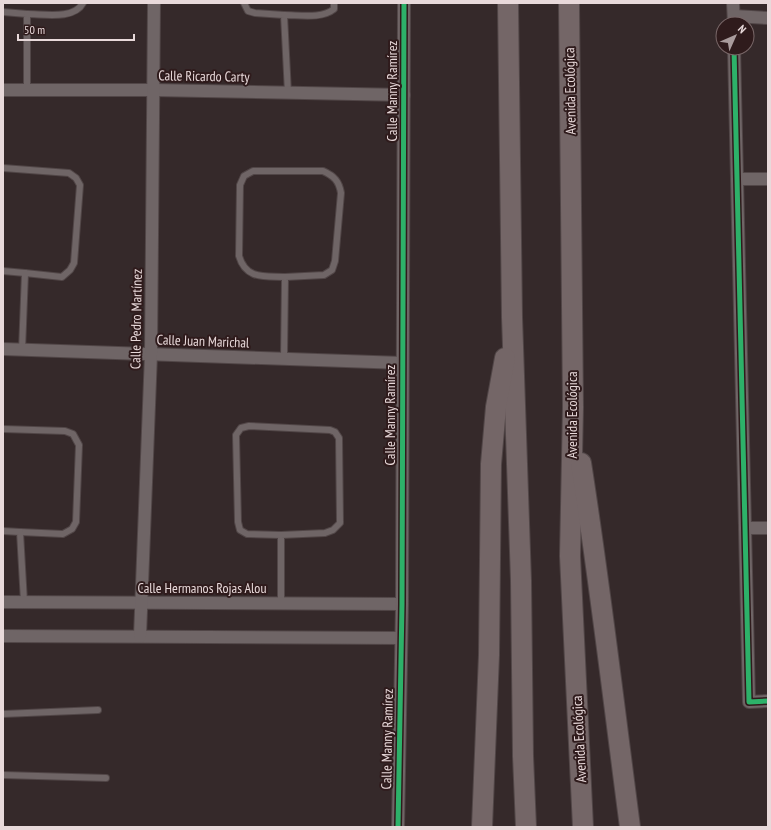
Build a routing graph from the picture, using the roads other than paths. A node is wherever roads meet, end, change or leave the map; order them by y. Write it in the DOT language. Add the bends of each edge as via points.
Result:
graph roads {
  1 [pos="83,3"];
  2 [pos="154,3"];
  3 [pos="244,3"];
  4 [pos="334,3"];
  5 [pos="404,3"];
  6 [pos="508,3"];
  7 [pos="569,3"];
  8 [pos="733,3"];
  9 [pos="3,12"];
  10 [pos="27,14"];
  11 [pos="284,15"];
  12 [pos="734,16"];
  13 [pos="768,18"];
  14 [pos="755,19"];
  15 [pos="734,56"];
  16 [pos="3,90"];
  17 [pos="27,90"];
  18 [pos="153,90"];
  19 [pos="288,93"];
  20 [pos="404,95"];
  21 [pos="3,168"];
  22 [pos="768,178"];
  23 [pos="737,179"];
  24 [pos="3,271"];
  25 [pos="25,273"];
  26 [pos="285,277"];
  27 [pos="512,317"];
  28 [pos="3,349"];
  29 [pos="22,350"];
  30 [pos="151,354"];
  31 [pos="284,359"];
  32 [pos="402,363"];
  33 [pos="573,407"];
  34 [pos="3,429"];
  35 [pos="745,528"];
  36 [pos="768,528"];
  37 [pos="3,531"];
  38 [pos="20,532"];
  39 [pos="281,535"];
  40 [pos="3,602"];
  41 [pos="24,602"];
  42 [pos="142,603"];
  43 [pos="281,603"];
  44 [pos="402,604"];
  45 [pos="3,636"];
  46 [pos="140,636"];
  47 [pos="401,638"];
  48 [pos="768,701"];
  49 [pos="98,710"];
  50 [pos="3,714"];
  51 [pos="3,775"];
  52 [pos="106,778"];
  53 [pos="398,827"];
  54 [pos="482,827"];
  55 [pos="526,827"];
  56 [pos="584,827"];
  57 [pos="630,827"];
  1 -- 10 [label="lane" via="78,10 69,14"];
  2 -- 18 [label="street, Calle Pedro Martínez"];
  3 -- 11 [label="lane" via="248,11"];
  4 -- 11 [label="lane" via="334,9 322,15"];
  5 -- 20 [label="street, Calle Manny Ramírez"];
  6 -- 27 [label="main road"];
  7 -- 33 [label="main road, Avenida Ecológica"];
  8 -- 12 [label="street"];
  9 -- 10 [label="lane"];
  10 -- 17 [label="lane"];
  11 -- 19 [label="lane"];
  13 -- 14 [label="street"];
  15 -- 23 [label="street"];
  16 -- 17 [label="street, Calle Ricardo Carty"];
  17 -- 18 [label="street, Calle Ricardo Carty"];
  18 -- 19 [label="street, Calle Ricardo Carty"];
  18 -- 30 [label="street, Calle Pedro Martínez"];
  19 -- 20 [label="street, Calle Ricardo Carty"];
  20 -- 32 [label="street, Calle Manny Ramírez"];
  21 -- 25 [label="lane" via="69,173 80,185 74,263 70,270 62,277"];
  22 -- 23 [label="street"];
  23 -- 35 [label="street"];
  24 -- 25 [label="lane"];
  25 -- 29 [label="lane"];
  26 -- 26 [label="lane" via="324,275 332,270 341,193 340,185 334,176 323,171 253,170 244,176 240,185 239,256 242,265 253,275"];
  26 -- 31 [label="lane"];
  27 -- 54 [label="main road" via="496,407 491,464 489,655"];
  27 -- 55 [label="main road"];
  28 -- 29 [label="street, Calle Juan Marichal"];
  29 -- 30 [label="street, Calle Juan Marichal"];
  30 -- 31 [label="street, Calle Juan Marichal"];
  30 -- 42 [label="street, Calle Pedro Martínez"];
  31 -- 32 [label="street, Calle Juan Marichal"];
  32 -- 44 [label="street, Calle Manny Ramírez"];
  33 -- 56 [label="main road, Avenida Ecológica" via="570,556"];
  33 -- 57 [label="main road"];
  34 -- 38 [label="lane" via="65,431 73,434 79,445 76,522 72,529 63,534"];
  35 -- 36 [label="street"];
  35 -- 48 [label="street" via="749,702"];
  37 -- 38 [label="lane"];
  38 -- 41 [label="lane"];
  39 -- 39 [label="lane" via="325,533 340,523 338,438 335,432 249,426 241,428 236,435 240,530 247,534"];
  39 -- 43 [label="lane"];
  40 -- 41 [label="street, Calle Hermanos Rojas Alou"];
  41 -- 42 [label="street, Calle Hermanos Rojas Alou"];
  42 -- 43 [label="street, Calle Hermanos Rojas Alou"];
  42 -- 46 [label="street, Calle Pedro Martínez"];
  43 -- 44 [label="street, Calle Hermanos Rojas Alou"];
  44 -- 47 [label="street, Calle Manny Ramírez"];
  45 -- 46 [label="street"];
  46 -- 47 [label="street"];
  47 -- 53 [label="street, Calle Manny Ramírez"];
  49 -- 50 [label="lane"];
  51 -- 52 [label="lane"];
}
